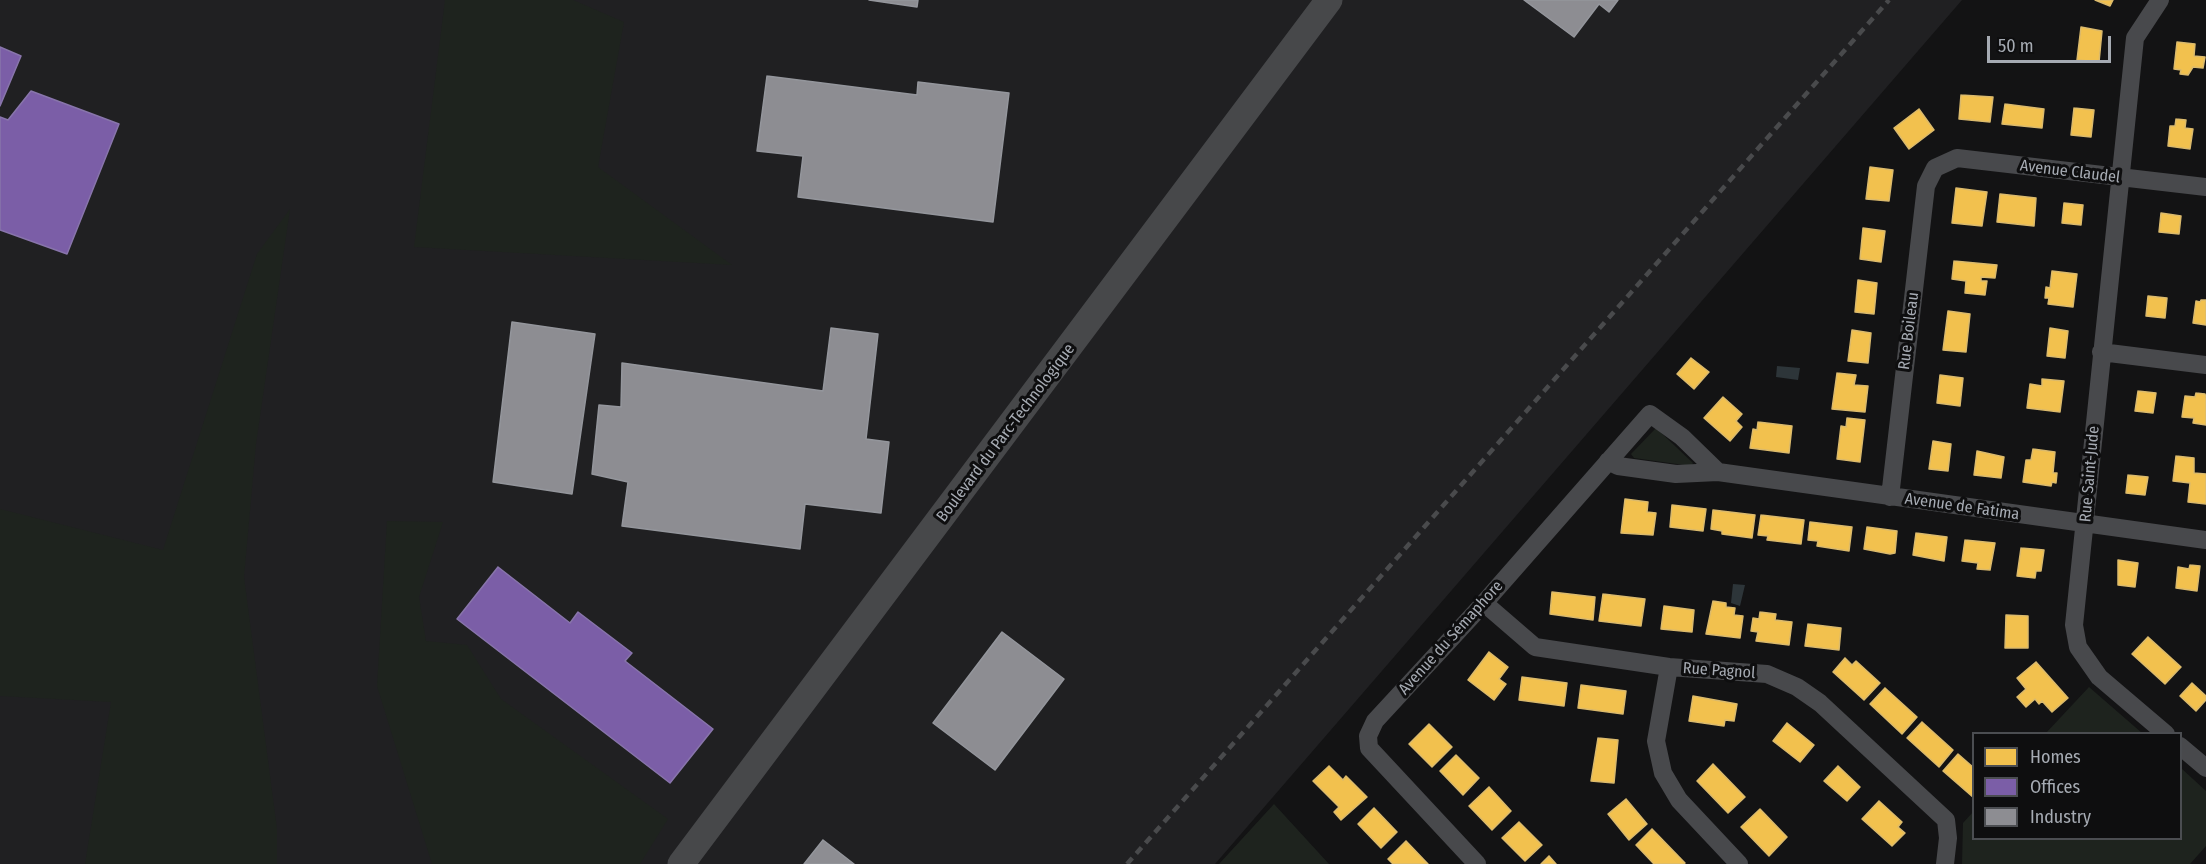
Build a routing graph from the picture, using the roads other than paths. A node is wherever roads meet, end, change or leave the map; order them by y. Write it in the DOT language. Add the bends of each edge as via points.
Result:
graph roads {
  1 [pos="1329,0"];
  2 [pos="2160,0"];
  3 [pos="1935,168"];
  4 [pos="2121,178"];
  5 [pos="2206,187"];
  6 [pos="2101,352"];
  7 [pos="2206,365"];
  8 [pos="1608,461"];
  9 [pos="1718,472"];
  10 [pos="1890,497"];
  11 [pos="2085,524"];
  12 [pos="2206,540"];
  13 [pos="1484,603"];
  14 [pos="1669,667"];
  15 [pos="2164,732"];
  16 [pos="2182,747"];
  17 [pos="2206,768"];
  18 [pos="681,864"];
  19 [pos="1477,864"];
  20 [pos="1739,864"];
  21 [pos="1945,864"];
  1 -- 18 [label="street, Boulevard du Parc-Technologique"];
  2 -- 4 [label="street, Rue Saint-Jude" via="2135,38"];
  3 -- 4 [label="street, Avenue Claudel" via="1957,158"];
  3 -- 10 [label="street, Rue Boileau" via="1926,186"];
  4 -- 5 [label="street, Avenue Claudel"];
  4 -- 6 [label="street, Rue Saint-Jude"];
  6 -- 7 [label="street"];
  6 -- 11 [label="street, Rue Saint-Jude"];
  8 -- 9 [label="street, Avenue de Fatima" via="1618,466 1676,474"];
  8 -- 9 [label="street, Avenue du Sémaphore" via="1650,414 1682,437"];
  8 -- 13 [label="street, Avenue du Sémaphore"];
  9 -- 10 [label="street, Avenue de Fatima"];
  10 -- 11 [label="street, Avenue de Fatima"];
  11 -- 12 [label="street, Avenue de Fatima"];
  11 -- 15 [label="street, Rue Saint-Jude" via="2074,625 2078,647 2099,677"];
  13 -- 14 [label="street, Rue Pagnol" via="1535,647"];
  13 -- 19 [label="street, Avenue du Sémaphore" via="1375,721 1368,736 1369,748 1377,758"];
  14 -- 20 [label="street" via="1656,741 1663,773 1679,800"];
  14 -- 21 [label="street, Rue Pagnol" via="1767,674 1797,687 1829,711 1946,820"];
  16 -- 17 [label="street"];
}
